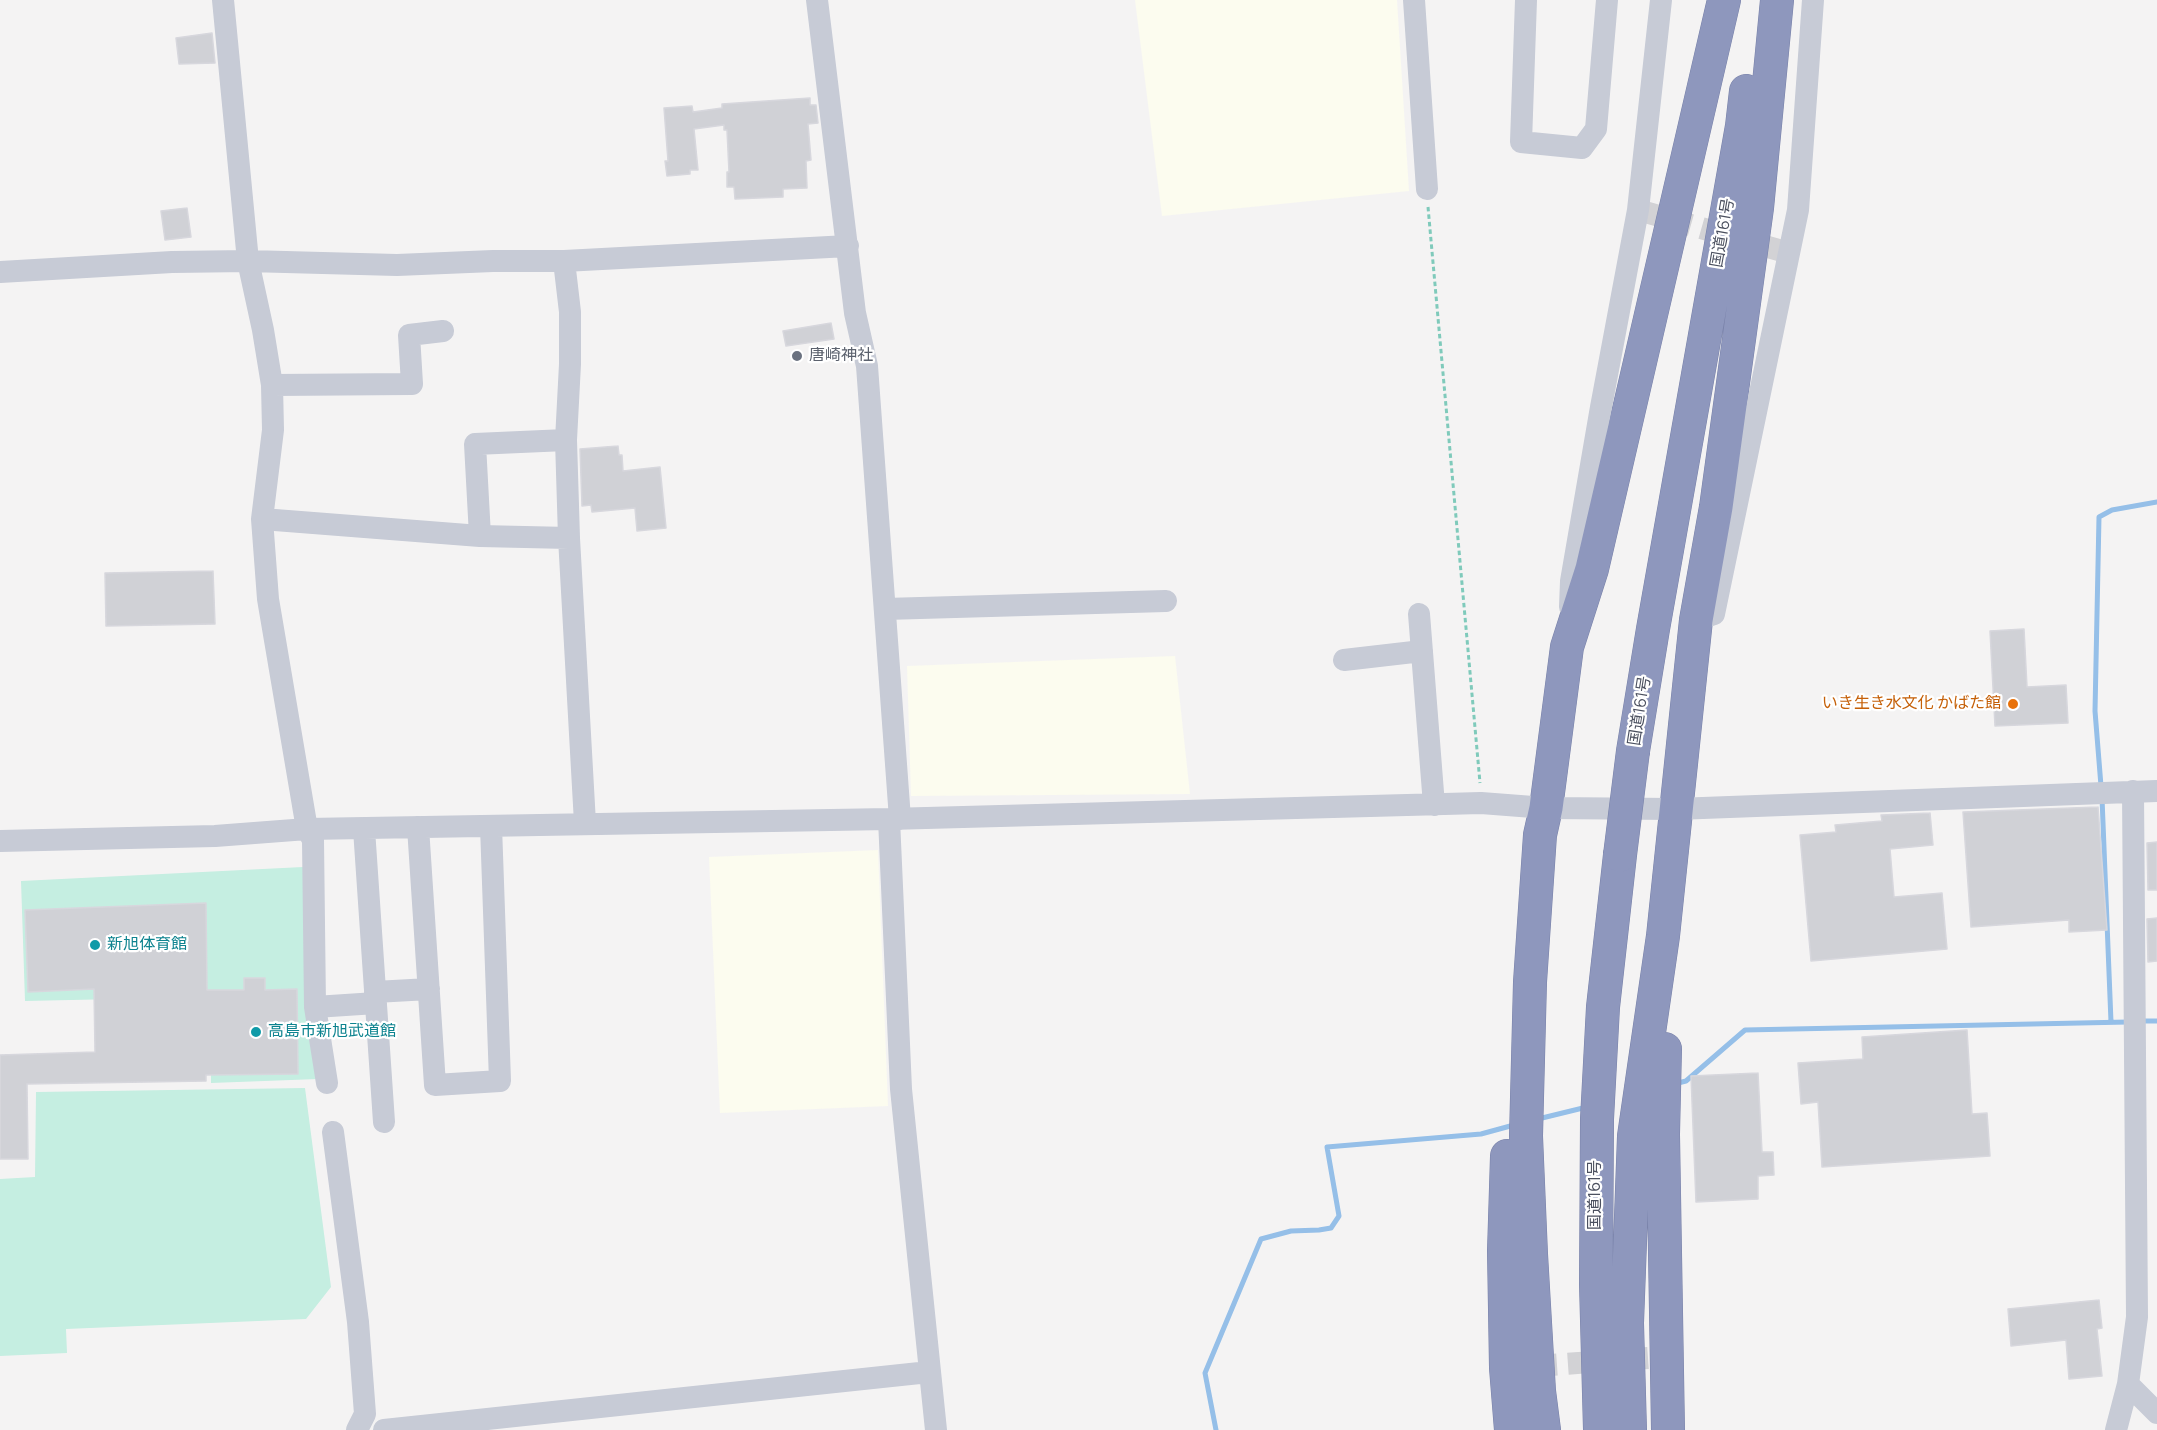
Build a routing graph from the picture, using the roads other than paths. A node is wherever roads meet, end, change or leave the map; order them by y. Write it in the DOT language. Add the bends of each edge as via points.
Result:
graph roads {
  1 [pos="223,0"];
  2 [pos="817,0"];
  3 [pos="1414,0"];
  4 [pos="1526,0"];
  5 [pos="1607,0"];
  6 [pos="1661,0"];
  7 [pos="1724,0"];
  8 [pos="1757,0"];
  9 [pos="1777,0"];
  10 [pos="1813,0"];
  11 [pos="1427,189"];
  12 [pos="848,246"];
  13 [pos="248,261"];
  14 [pos="564,261"];
  15 [pos="0,272"];
  16 [pos="443,331"];
  17 [pos="272,384"];
  18 [pos="566,440"];
  19 [pos="262,519"];
  20 [pos="480,536"];
  21 [pos="569,538"];
  22 [pos="1166,602"];
  23 [pos="885,609"];
  24 [pos="1419,614"];
  25 [pos="1696,620"];
  26 [pos="1568,647"];
  27 [pos="1422,651"];
  28 [pos="1344,660"];
  29 [pos="2123,791"];
  30 [pos="2157,791"];
  31 [pos="1434,805"];
  32 [pos="1546,808"];
  33 [pos="1676,809"];
  34 [pos="894,819"];
  35 [pos="585,823"];
  36 [pos="418,826"];
  37 [pos="491,826"];
  38 [pos="364,828"];
  39 [pos="307,829"];
  40 [pos="0,841"];
  41 [pos="429,989"];
  42 [pos="375,997"];
  43 [pos="315,1007"];
  44 [pos="327,1083"];
  45 [pos="1652,1090"];
  46 [pos="384,1122"];
  47 [pos="1517,1127"];
  48 [pos="333,1132"];
  49 [pos="929,1372"];
  50 [pos="2128,1384"];
  51 [pos="2157,1413"];
  52 [pos="357,1430"];
  53 [pos="384,1430"];
  54 [pos="936,1430"];
  55 [pos="1511,1430"];
  56 [pos="1544,1430"];
  57 [pos="1600,1430"];
  58 [pos="1630,1430"];
  59 [pos="1668,1430"];
  60 [pos="2116,1430"];
  1 -- 13 [label="street"];
  2 -- 12 [label="street"];
  3 -- 11 [label="street"];
  4 -- 5 [label="street" via="1521,142 1582,148 1596,129"];
  6 -- 26 [label="street" via="1638,210 1571,581"];
  7 -- 26 [label="highway" via="1593,569"];
  8 -- 57 [label="highway, 国道161号, bridge" via="1742,126 1634,751 1603,1007 1596,1284"];
  9 -- 25 [label="highway" via="1757,208 1716,507"];
  10 -- 25 [label="street" via="1798,210 1714,614"];
  12 -- 14 [label="street"];
  12 -- 23 [label="street" via="855,313 867,366"];
  13 -- 14 [label="street" via="397,265"];
  13 -- 15 [label="street"];
  13 -- 17 [label="street"];
  14 -- 18 [label="street" via="570,312"];
  16 -- 17 [label="street" via="409,335 412,384"];
  17 -- 19 [label="street" via="273,430"];
  18 -- 20 [label="street" via="475,444"];
  18 -- 21 [label="street"];
  19 -- 20 [label="street"];
  19 -- 39 [label="street" via="268,599"];
  20 -- 21 [label="street"];
  21 -- 35 [label="street"];
  22 -- 23 [label="street"];
  23 -- 34 [label="street"];
  24 -- 27 [label="street"];
  25 -- 33 [label="highway"];
  26 -- 32 [label="highway"];
  27 -- 28 [label="street"];
  27 -- 31 [label="street"];
  29 -- 30 [label="street"];
  29 -- 33 [label="street"];
  29 -- 50 [label="street" via="2135,1010 2137,1317"];
  31 -- 32 [label="street" via="1481,803"];
  31 -- 34 [label="street"];
  32 -- 33 [label="street"];
  32 -- 47 [label="highway" via="1540,835 1530,981 1512,997"];
  33 -- 45 [label="highway"];
  34 -- 35 [label="street"];
  34 -- 49 [label="street" via="901,1089"];
  35 -- 37 [label="street"];
  36 -- 37 [label="street"];
  36 -- 38 [label="street"];
  36 -- 41 [label="street"];
  37 -- 41 [label="street" via="500,1081 435,1085"];
  38 -- 39 [label="street"];
  38 -- 42 [label="street"];
  39 -- 40 [label="street" via="215,836"];
  39 -- 43 [label="street" via="313,840"];
  41 -- 42 [label="street"];
  42 -- 43 [label="street"];
  42 -- 46 [label="street"];
  43 -- 44 [label="street"];
  45 -- 58 [label="highway" via="1634,1136 1627,1323"];
  45 -- 59 [label="highway" via="1657,1358"];
  47 -- 55 [label="highway" via="1504,1251 1521,1367"];
  47 -- 56 [label="highway"];
  48 -- 52 [label="street" via="358,1322 365,1414"];
  49 -- 53 [label="street"];
  49 -- 54 [label="street"];
  50 -- 51 [label="street"];
  50 -- 60 [label="street"];
}
